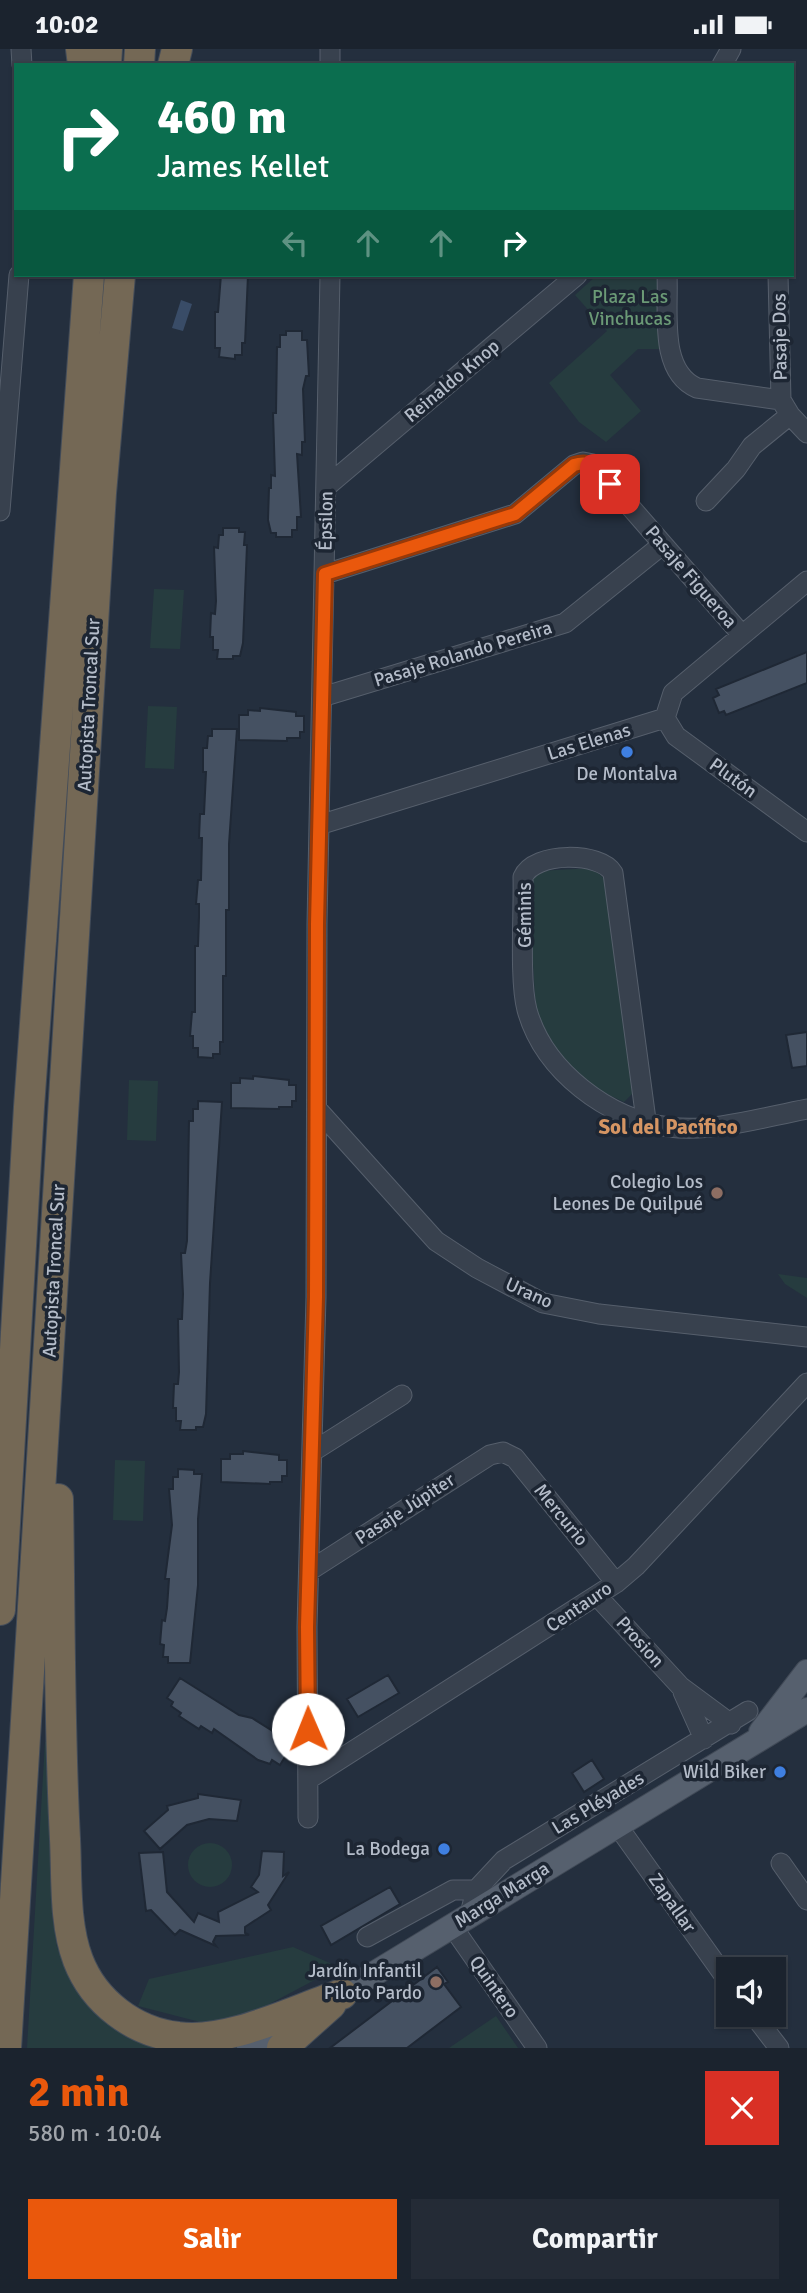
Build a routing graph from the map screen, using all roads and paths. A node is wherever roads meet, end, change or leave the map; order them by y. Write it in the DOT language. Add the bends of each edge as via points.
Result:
graph roads {
  1 [pos="19,277"];
  2 [pos="81,277"];
  3 [pos="89,277"];
  4 [pos="120,277"];
  5 [pos="136,277"];
  6 [pos="330,277"];
  7 [pos="575,277"];
  8 [pos="667,277"];
  9 [pos="778,277"];
  10 [pos="786,407"];
  11 [pos="807,433"];
  12 [pos="326,487"];
  13 [pos="71,489"];
  14 [pos="101,493"];
  15 [pos="706,501"];
  16 [pos="0,511"];
  17 [pos="662,545"];
  18 [pos="325,574"];
  19 [pos="807,581"];
  20 [pos="742,635"];
  21 [pos="322,697"];
  22 [pos="665,718"];
  23 [pos="319,825"];
  24 [pos="807,832"];
  25 [pos="807,1109"];
  26 [pos="318,1110"];
  27 [pos="646,1121"];
  28 [pos="55,1266"];
  29 [pos="807,1337"];
  30 [pos="807,1383"];
  31 [pos="402,1395"];
  32 [pos="312,1452"];
  33 [pos="503,1452"];
  34 [pos="309,1571"];
  35 [pos="616,1583"];
  36 [pos="598,1597"];
  37 [pos="0,1610"];
  38 [pos="807,1672"];
  39 [pos="681,1688"];
  40 [pos="807,1710"];
  41 [pos="748,1711"];
  42 [pos="731,1724"];
  43 [pos="704,1739"];
  44 [pos="755,1741"];
  45 [pos="309,1779"];
  46 [pos="308,1818"];
  47 [pos="617,1825"];
  48 [pos="781,1863"];
  49 [pos="807,1900"];
  50 [pos="466,1910"];
  51 [pos="367,1937"];
  52 [pos="716,1964"];
  53 [pos="342,1994"];
  54 [pos="763,2027"];
  55 [pos="6,2048"];
  56 [pos="249,2048"];
  57 [pos="282,2048"];
  58 [pos="537,2048"];
  59 [pos="779,2048"];
  1 -- 16 [label="street"];
  2 -- 13 [label="highway, Autopista Troncal Sur"];
  3 -- 13 [label="highway, Autopista Troncal Sur"];
  4 -- 14 [label="highway, Autopista Troncal Sur"];
  5 -- 14 [label="highway, Autopista Troncal Sur"];
  6 -- 12 [label="street, Épsilon"];
  7 -- 12 [label="street, Reinaldo Knop"];
  8 -- 10 [label="street" via="670,353 684,383"];
  9 -- 10 [label="street, Pasaje Dos"];
  10 -- 11 [label="street"];
  10 -- 15 [label="street"];
  12 -- 18 [label="street, Épsilon"];
  13 -- 37 [label="highway, Autopista Troncal Sur"];
  14 -- 28 [label="highway, Autopista Troncal Sur"];
  17 -- 18 [label="street, Pasaje Figueroa" via="593,464 583,462 515,514"];
  17 -- 20 [label="street, Pasaje Figueroa"];
  17 -- 21 [label="street, Pasaje Rolando Pereira" via="565,623"];
  18 -- 21 [label="street, Épsilon"];
  19 -- 20 [label="street"];
  20 -- 22 [label="street" via="673,693"];
  21 -- 23 [label="street, Épsilon"];
  22 -- 23 [label="street, Las Elenas"];
  22 -- 24 [label="street, Plutón" via="676,736"];
  23 -- 26 [label="street, Épsilon"];
  25 -- 27 [label="street, Géminis" via="702,1127 668,1127"];
  26 -- 29 [label="street, Urano" via="436,1241 543,1303 599,1314"];
  26 -- 32 [label="street, Épsilon"];
  27 -- 27 [label="street, Géminis" via="613,873 595,860 539,860 523,877 525,997 531,1022 580,1088 609,1107"];
  28 -- 53 [label="highway" via="62,1780 70,1931 79,1962 95,1990 118,2013 148,2029 180,2038 231,2033"];
  28 -- 55 [label="highway, Autopista Troncal Sur"];
  30 -- 35 [label="street, Centauro"];
  31 -- 32 [label="street"];
  32 -- 34 [label="street, Épsilon"];
  33 -- 34 [label="street, Pasaje Júpiter" via="490,1455"];
  33 -- 35 [label="street, Mercurio" via="515,1458"];
  34 -- 45 [label="street, Épsilon"];
  35 -- 36 [label="street, Centauro"];
  36 -- 39 [label="street, Prosion"];
  36 -- 45 [label="street, Centauro"];
  38 -- 44 [label="main road, Marga Marga"];
  39 -- 42 [label="street, Prosion"];
  39 -- 43 [label="street, Prosion"];
  40 -- 44 [label="main road, Marga Marga"];
  41 -- 42 [label="street, Las Pléyades"];
  42 -- 43 [label="street, Las Pléyades"];
  43 -- 50 [label="street, Las Pléyades" via="504,1860"];
  44 -- 47 [label="main road, Marga Marga"];
  45 -- 46 [label="street, Épsilon"];
  47 -- 50 [label="main road, Marga Marga"];
  47 -- 52 [label="street, Zapallar"];
  48 -- 49 [label="street"];
  50 -- 51 [label="street, Marga Marga" via="453,1890"];
  50 -- 53 [label="main road, Marga Marga"];
  50 -- 58 [label="street, Quintero"];
  53 -- 56 [label="main road, Marga Marga"];
  53 -- 57 [label="highway"];
  54 -- 59 [label="street"];
}
